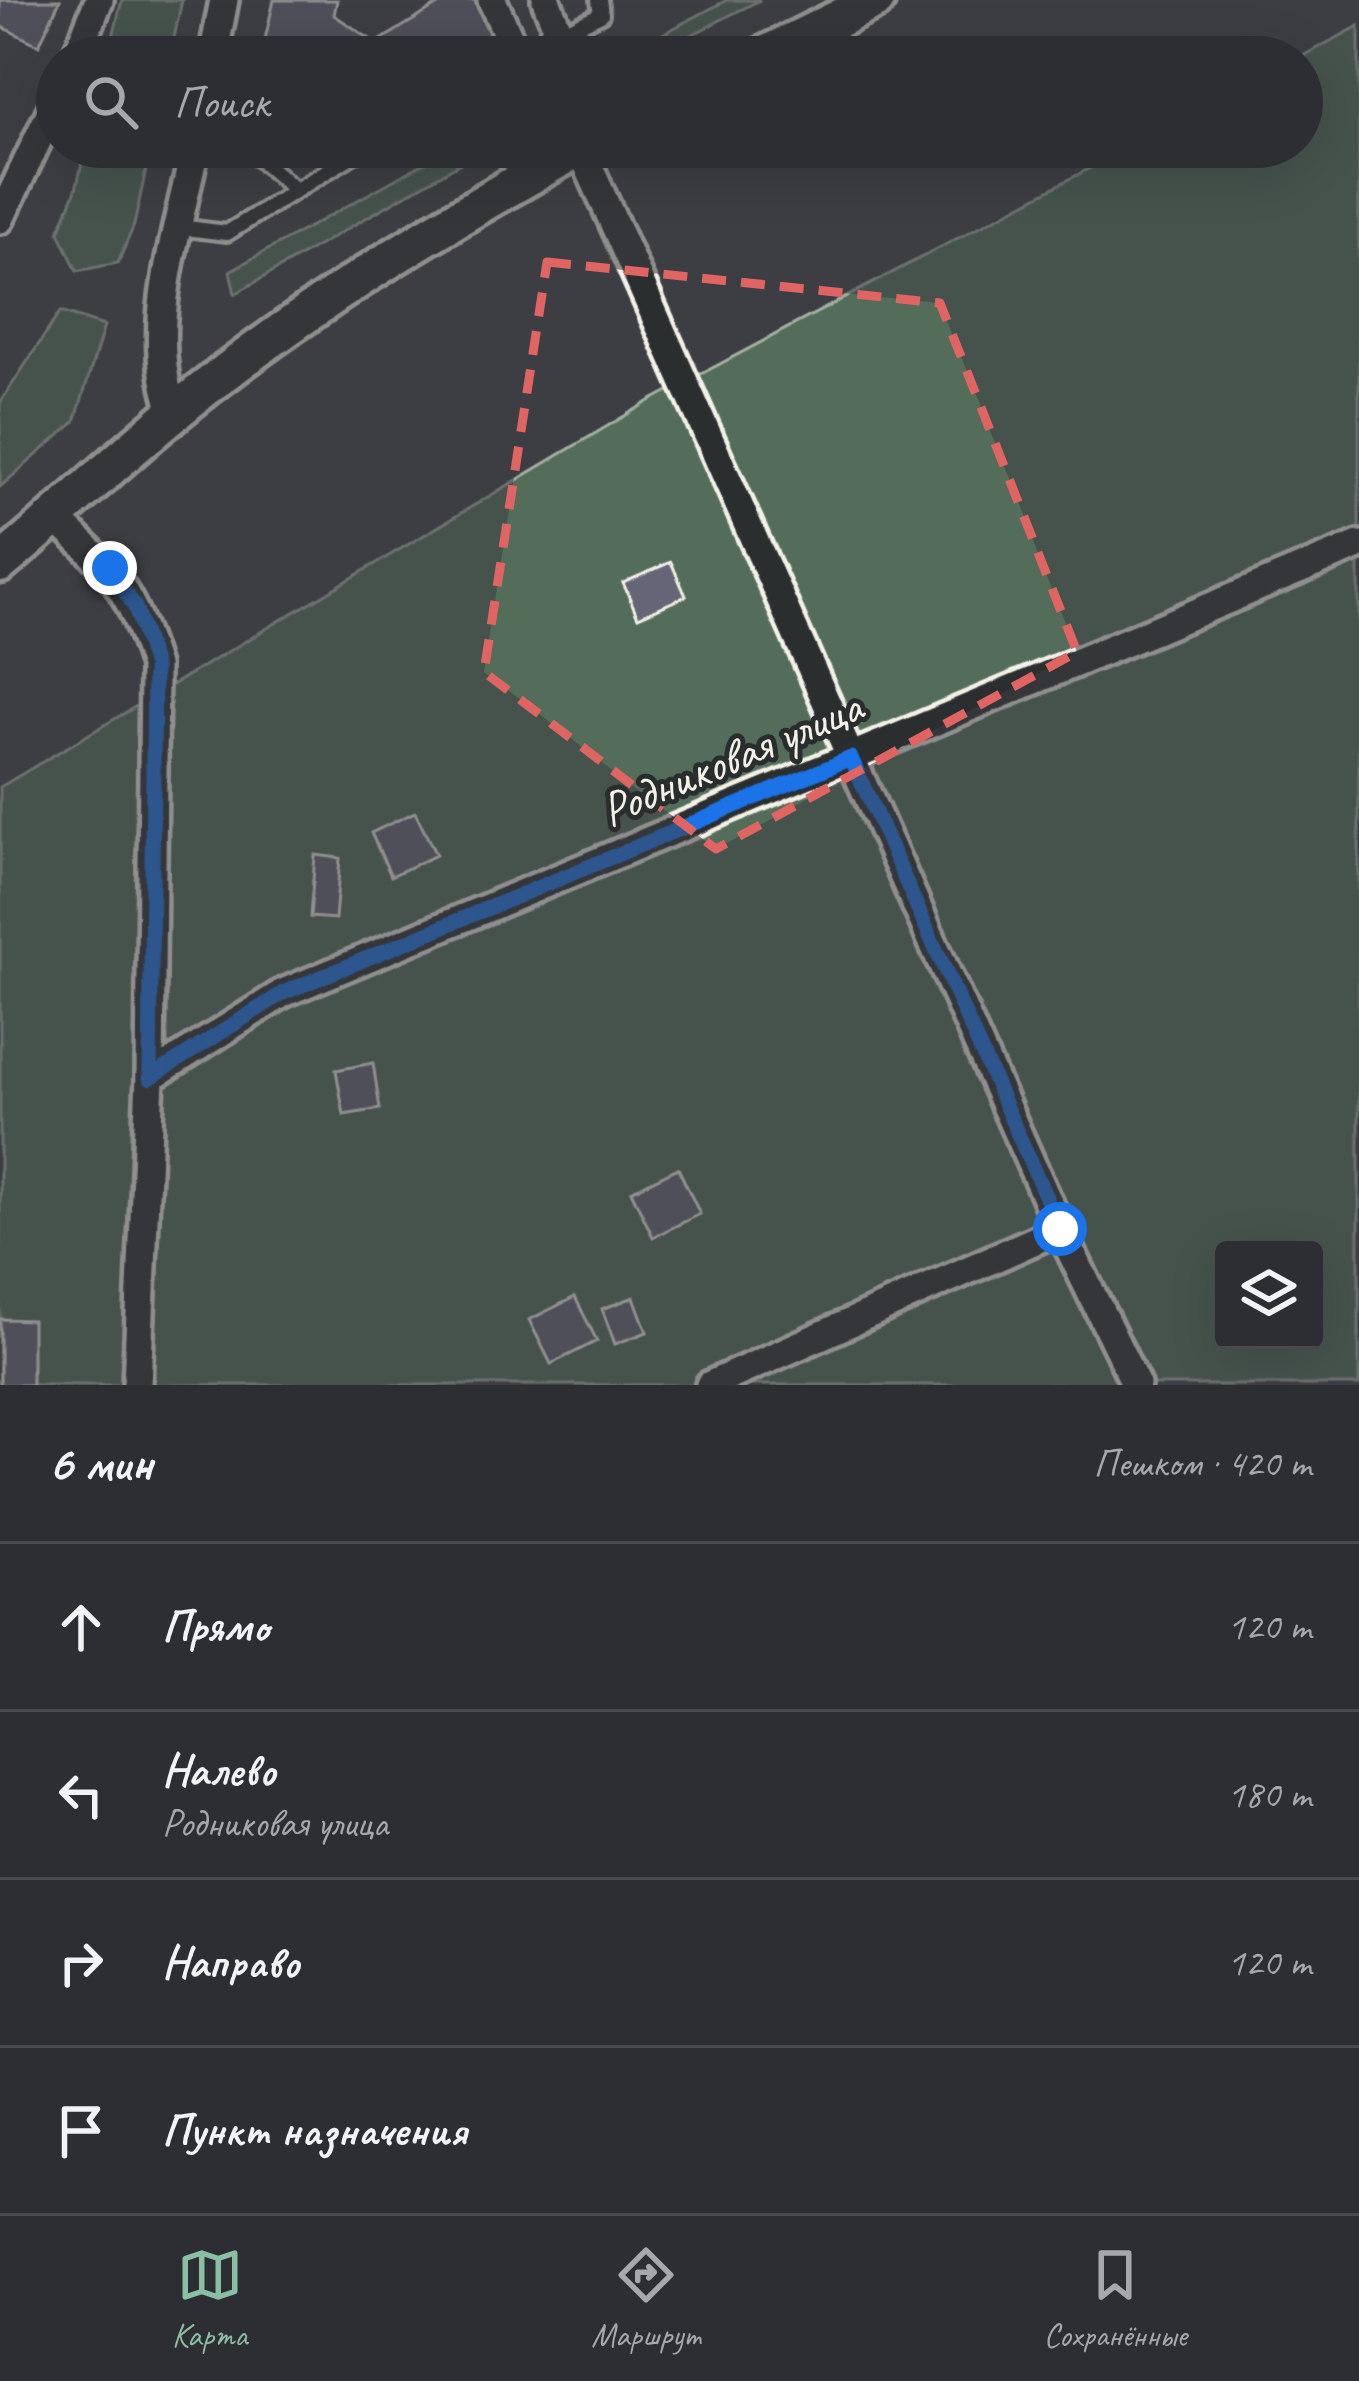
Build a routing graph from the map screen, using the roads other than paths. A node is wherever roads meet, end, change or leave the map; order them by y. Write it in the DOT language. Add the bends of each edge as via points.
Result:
graph roads {
  1 [pos="99,0"];
  2 [pos="224,0"];
  3 [pos="492,0"];
  4 [pos="547,0"];
  5 [pos="599,0"];
  6 [pos="876,0"];
  7 [pos="84,36"];
  8 [pos="217,36"];
  9 [pos="508,36"];
  10 [pos="554,36"];
  11 [pos="568,36"];
  12 [pos="803,36"];
  13 [pos="36,143"];
  14 [pos="191,168"];
  15 [pos="270,168"];
  16 [pos="329,168"];
  17 [pos="543,168"];
  18 [pos="589,168"];
  19 [pos="294,188"];
  20 [pos="0,219"];
  21 [pos="178,227"];
  22 [pos="174,413"];
  23 [pos="55,518"];
  24 [pos="1359,545"];
  25 [pos="0,564"];
  26 [pos="851,758"];
  27 [pos="150,1078"];
  28 [pos="1060,1229"];
  29 [pos="137,1385"];
  30 [pos="710,1385"];
  31 [pos="1136,1385"];
  1 -- 7 [label="street"];
  2 -- 8 [label="street"];
  3 -- 9 [label="street"];
  4 -- 10 [label="street"];
  5 -- 11 [label="lane" via="601,14"];
  6 -- 12 [label="street"];
  13 -- 20 [label="street"];
  14 -- 21 [label="street"];
  15 -- 19 [label="lane"];
  16 -- 19 [label="lane"];
  17 -- 22 [label="street" via="412,242"];
  18 -- 26 [label="street"];
  19 -- 21 [label="lane" via="227,233"];
  21 -- 22 [label="street" via="163,301 165,388"];
  22 -- 23 [label="street"];
  23 -- 25 [label="street"];
  23 -- 27 [label="street" via="110,568 135,607 154,666"];
  24 -- 26 [label="street, Родниковая улица"];
  26 -- 27 [label="street, Родниковая улица" via="283,993"];
  26 -- 28 [label="street"];
  27 -- 29 [label="street"];
  28 -- 30 [label="street"];
  28 -- 31 [label="street"];
}
